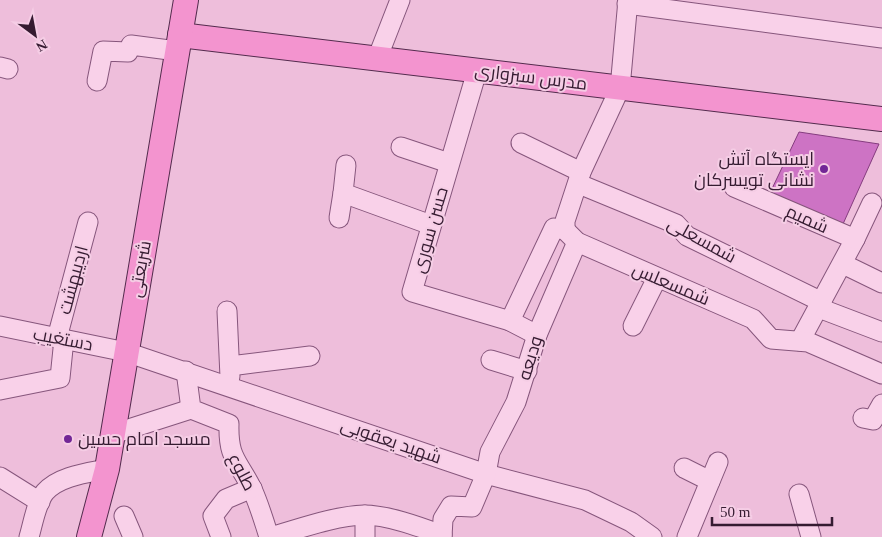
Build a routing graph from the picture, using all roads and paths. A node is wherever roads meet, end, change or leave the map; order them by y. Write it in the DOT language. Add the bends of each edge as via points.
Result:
graph roads {
  1 [pos="186,0"];
  2 [pos="400,0"];
  3 [pos="627,2"];
  4 [pos="882,38"];
  5 [pos="179,43"];
  6 [pos="377,59"];
  7 [pos="477,71"];
  8 [pos="97,81"];
  9 [pos="620,88"];
  10 [pos="882,120"];
  11 [pos="521,143"];
  12 [pos="401,147"];
  13 [pos="449,163"];
  14 [pos="346,165"];
  15 [pos="580,178"];
  16 [pos="734,187"];
  17 [pos="343,193"];
  18 [pos="872,203"];
  19 [pos="339,218"];
  20 [pos="88,222"];
  21 [pos="431,226"];
  22 [pos="571,236"];
  23 [pos="855,239"];
  24 [pos="843,264"];
  25 [pos="656,278"];
  26 [pos="882,283"];
  27 [pos="821,305"];
  28 [pos="227,311"];
  29 [pos="510,321"];
  30 [pos="0,326"];
  31 [pos="633,326"];
  32 [pos="882,332"];
  33 [pos="537,335"];
  34 [pos="61,339"];
  35 [pos="800,341"];
  36 [pos="126,352"];
  37 [pos="310,356"];
  38 [pos="491,360"];
  39 [pos="230,366"];
  40 [pos="186,371"];
  41 [pos="527,371"];
  42 [pos="882,374"];
  43 [pos="231,386"];
  44 [pos="0,390"];
  45 [pos="882,404"];
  46 [pos="191,409"];
  47 [pos="864,418"];
  48 [pos="113,434"];
  49 [pos="718,462"];
  50 [pos="107,468"];
  51 [pos="684,468"];
  52 [pos="486,474"];
  53 [pos="0,477"];
  54 [pos="710,481"];
  55 [pos="252,488"];
  56 [pos="799,494"];
  57 [pos="40,502"];
  58 [pos="365,515"];
  59 [pos="124,516"];
  60 [pos="442,536"];
  61 [pos="29,537"];
  62 [pos="88,537"];
  63 [pos="133,537"];
  64 [pos="220,537"];
  65 [pos="270,537"];
  66 [pos="365,537"];
  67 [pos="652,537"];
  68 [pos="687,537"];
  69 [pos="811,537"];
  1 -- 5 [label="main road, شریعتی"];
  2 -- 6 [label="street"];
  3 -- 4 [label="street"];
  3 -- 9 [label="street"];
  5 -- 6 [label="main road, مدرس سبزواری"];
  5 -- 8 [label="street" via="130,45 128,52 103,51"];
  5 -- 36 [label="main road, شریعتی"];
  6 -- 7 [label="main road, مدرس سبزواری"];
  7 -- 9 [label="main road, مدرس سبزواری"];
  7 -- 13 [label="street, حسن سوری"];
  9 -- 10 [label="main road, مدرس سبزواری"];
  9 -- 15 [label="street, ودیعه"];
  11 -- 15 [label="street, شمسعلی"];
  12 -- 13 [label="street"];
  13 -- 21 [label="street, حسن سوری"];
  14 -- 17 [label="street"];
  15 -- 22 [label="street, ودیعه" via="565,221"];
  15 -- 27 [label="street, شمسعلی" via="676,224 687,236"];
  16 -- 23 [label="street, شمیم"];
  17 -- 19 [label="street"];
  17 -- 21 [label="street"];
  18 -- 23 [label="street"];
  20 -- 34 [label="street, اردیبهشت"];
  21 -- 29 [label="street, حسن سوری" via="412,292"];
  22 -- 25 [label="street, شمسعلس"];
  22 -- 29 [label="street" via="554,228"];
  22 -- 33 [label="street, ودیعه"];
  23 -- 24 [label="street"];
  24 -- 26 [label="street"];
  24 -- 27 [label="street"];
  25 -- 31 [label="street"];
  25 -- 35 [label="street, شمسعلس" via="753,319 770,339"];
  27 -- 32 [label="street, شمسعلی"];
  27 -- 35 [label="street"];
  28 -- 39 [label="street"];
  29 -- 33 [label="street, حسن سوری"];
  30 -- 34 [label="street, دستغیب"];
  33 -- 41 [label="street, ودیعه"];
  34 -- 36 [label="street, دستغیب"];
  34 -- 44 [label="street, اردیبهشت" via="60,378"];
  35 -- 42 [label="street, شمسعلس"];
  36 -- 40 [label="street, شهید یعقوبی"];
  36 -- 48 [label="main road, شریعتی"];
  37 -- 39 [label="street"];
  38 -- 41 [label="street"];
  39 -- 43 [label="street"];
  40 -- 43 [label="street, شهید یعقوبی"];
  40 -- 46 [label="street"];
  41 -- 52 [label="street, ودیعه" via="516,402 490,452"];
  43 -- 52 [label="street, شهید یعقوبی"];
  45 -- 47 [label="street" via="873,420"];
  46 -- 48 [label="street"];
  46 -- 55 [label="street, طلوع" via="229,424 228,445"];
  48 -- 50 [label="main road, شریعتی"];
  49 -- 54 [label="street"];
  50 -- 57 [label="street" via="56,483"];
  50 -- 62 [label="main road, شریعتی"];
  51 -- 54 [label="street"];
  52 -- 60 [label="street, ودیعه" via="472,507 451,506 444,519"];
  52 -- 67 [label="street, شهید یعقوبی" via="585,500 631,522"];
  53 -- 57 [label="street"];
  54 -- 68 [label="street"];
  55 -- 64 [label="street" via="226,499 213,516"];
  55 -- 65 [label="street, طلوع"];
  56 -- 69 [label="street"];
  57 -- 61 [label="street"];
  58 -- 60 [label="street" via="409,523"];
  58 -- 65 [label="street"];
  58 -- 66 [label="street"];
  59 -- 63 [label="street"];
}
